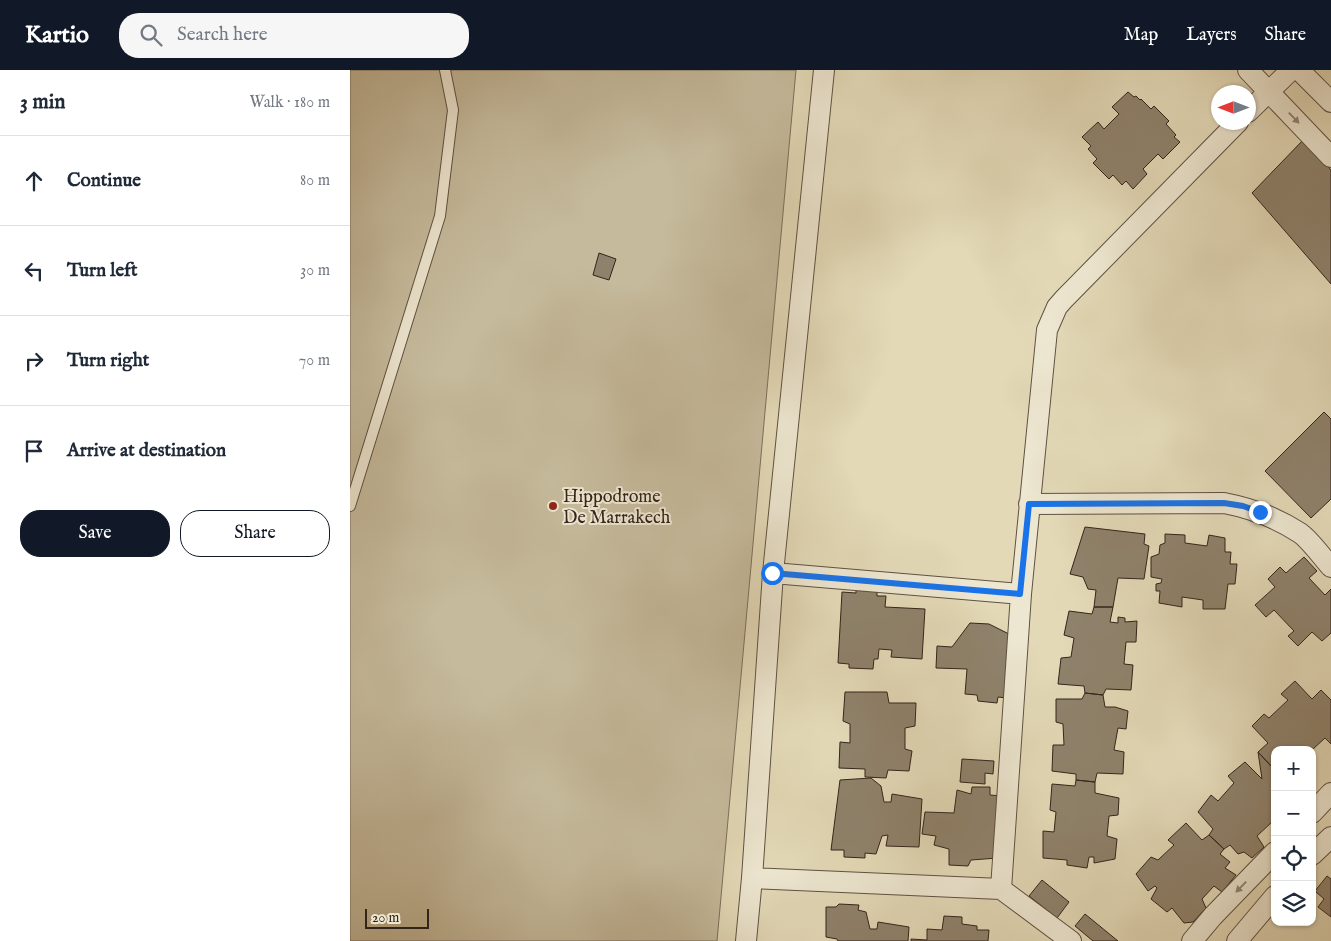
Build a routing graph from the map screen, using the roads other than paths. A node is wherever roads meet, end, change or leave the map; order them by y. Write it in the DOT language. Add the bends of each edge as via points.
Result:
graph roads {
  1 [pos="445,70"];
  2 [pos="824,70"];
  3 [pos="1248,70"];
  4 [pos="1291,70"];
  5 [pos="1299,70"];
  6 [pos="1269,92"];
  7 [pos="1331,102"];
  8 [pos="1256,104"];
  9 [pos="1230,130"];
  10 [pos="1331,157"];
  11 [pos="1029,504"];
  12 [pos="350,506"];
  13 [pos="1331,567"];
  14 [pos="772,573"];
  15 [pos="1020,594"];
  16 [pos="1331,793"];
  17 [pos="1316,808"];
  18 [pos="1331,837"];
  19 [pos="1316,851"];
  20 [pos="1271,856"];
  21 [pos="752,878"];
  22 [pos="1001,889"];
  23 [pos="1271,901"];
  24 [pos="746,941"];
  25 [pos="1071,941"];
  26 [pos="1192,941"];
  27 [pos="1237,941"];
  1 -- 12 [label="lane" via="452,110 440,216"];
  2 -- 14 [label="street"];
  3 -- 6 [label="street"];
  4 -- 6 [label="street"];
  5 -- 7 [label="street"];
  6 -- 8 [label="street"];
  6 -- 10 [label="street, one-way"];
  9 -- 11 [label="street" via="1057,307 1047,330"];
  11 -- 13 [label="street" via="1224,503 1243,506 1301,534"];
  11 -- 15 [label="street"];
  14 -- 15 [label="street"];
  14 -- 21 [label="street"];
  15 -- 22 [label="street"];
  16 -- 17 [label="street"];
  18 -- 19 [label="street"];
  20 -- 26 [label="street, one-way"];
  21 -- 22 [label="street"];
  21 -- 24 [label="street"];
  22 -- 25 [label="street"];
  23 -- 27 [label="street"];
}
